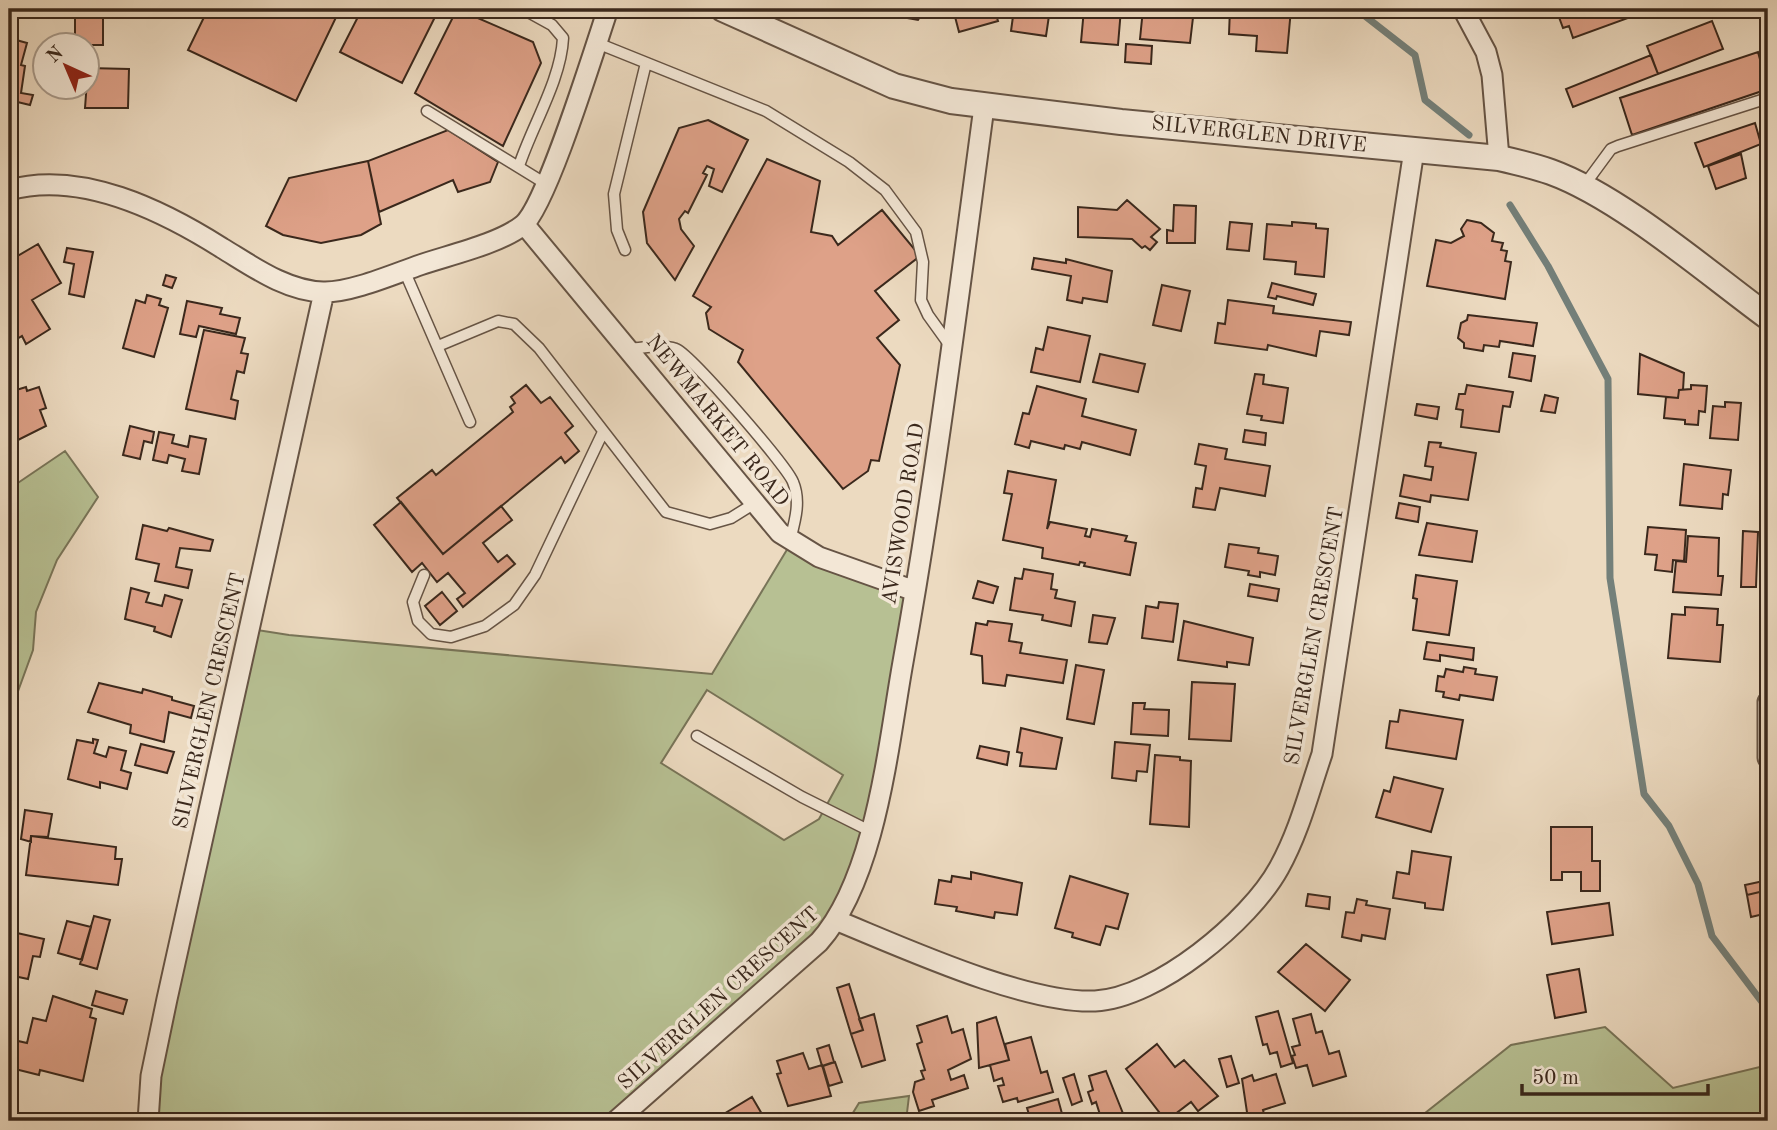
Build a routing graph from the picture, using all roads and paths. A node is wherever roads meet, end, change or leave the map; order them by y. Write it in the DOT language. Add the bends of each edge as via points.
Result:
graph roads {
  1 [pos="523,9"];
  2 [pos="608,9"];
  3 [pos="723,9"];
  4 [pos="1463,9"];
  5 [pos="597,43"];
  6 [pos="646,63"];
  7 [pos="1768,97"];
  8 [pos="984,107"];
  9 [pos="427,111"];
  10 [pos="1414,150"];
  11 [pos="1499,158"];
  12 [pos="519,166"];
  13 [pos="546,184"];
  14 [pos="1582,188"];
  15 [pos="9,190"];
  16 [pos="524,224"];
  17 [pos="625,250"];
  18 [pos="404,270"];
  19 [pos="324,292"];
  20 [pos="1768,317"];
  21 [pos="438,346"];
  22 [pos="951,348"];
  23 [pos="627,349"];
  24 [pos="470,422"];
  25 [pos="603,432"];
  26 [pos="755,503"];
  27 [pos="790,541"];
  28 [pos="424,575"];
  29 [pos="915,591"];
  30 [pos="1768,702"];
  31 [pos="697,736"];
  32 [pos="1768,758"];
  33 [pos="870,831"];
  34 [pos="838,921"];
  35 [pos="148,1121"];
  36 [pos="616,1121"];
  1 -- 12 [label="lane" via="552,25 563,38 558,67"];
  2 -- 5 [label="street"];
  3 -- 8 [label="street, SILVERGLEN DRIVE" via="894,86"];
  4 -- 11 [label="street" via="1486,52 1492,75"];
  5 -- 6 [label="lane"];
  5 -- 13 [label="street"];
  6 -- 17 [label="lane" via="614,194 617,230"];
  6 -- 22 [label="lane" via="766,111 885,190 916,232 923,262 921,300"];
  7 -- 14 [label="lane" via="1611,149"];
  8 -- 10 [label="street, SILVERGLEN DRIVE"];
  8 -- 22 [label="street, AVISWOOD ROAD"];
  9 -- 12 [label="lane"];
  10 -- 11 [label="street, SILVERGLEN DRIVE"];
  10 -- 34 [label="street, SILVERGLEN CRESCENT" via="1322,754 1298,827 1268,885 1225,931 1159,982 1126,997 1094,1001 1040,995"];
  11 -- 14 [label="street, SILVERGLEN DRIVE" via="1552,172"];
  12 -- 13 [label="lane"];
  13 -- 16 [label="street"];
  14 -- 20 [label="street, SILVERGLEN DRIVE"];
  15 -- 19 [label="street" via="30,184 69,185 121,198 211,240 264,273 296,287"];
  16 -- 18 [label="street"];
  16 -- 23 [label="street, NEWMARKET ROAD"];
  18 -- 19 [label="street"];
  18 -- 21 [label="lane"];
  19 -- 35 [label="street, SILVERGLEN CRESCENT" via="151,1076"];
  21 -- 24 [label="lane"];
  21 -- 25 [label="lane" via="498,321 514,324"];
  22 -- 29 [label="street, AVISWOOD ROAD"];
  23 -- 26 [label="street, NEWMARKET ROAD"];
  23 -- 27 [label="lane" via="661,347 684,353 760,439 794,484 797,506"];
  25 -- 26 [label="lane" via="671,515 710,524 731,519"];
  25 -- 28 [label="lane" via="535,575 514,605 485,626 451,637 431,634 418,621 413,602"];
  26 -- 27 [label="street, NEWMARKET ROAD"];
  27 -- 29 [label="street, NEWMARKET ROAD" via="820,557"];
  29 -- 33 [label="street, AVISWOOD ROAD"];
  30 -- 32 [label="street"];
  31 -- 33 [label="lane"];
  33 -- 34 [label="street, AVISWOOD ROAD" via="865,856"];
  34 -- 36 [label="street, SILVERGLEN CRESCENT" via="780,979"];
}
